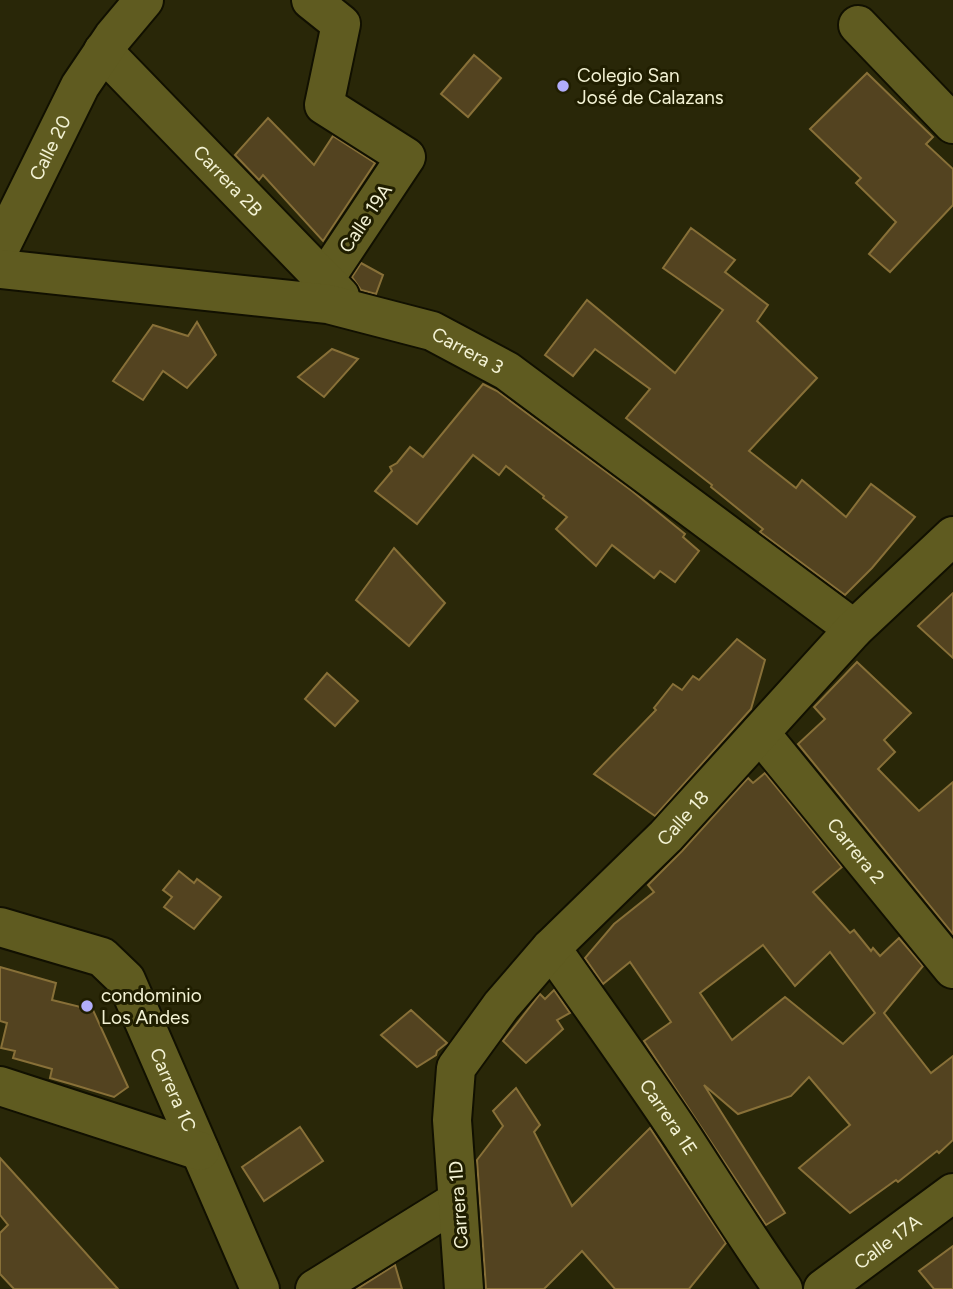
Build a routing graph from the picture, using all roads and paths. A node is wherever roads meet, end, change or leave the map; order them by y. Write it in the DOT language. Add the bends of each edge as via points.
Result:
graph roads {
  1 [pos="144,0"];
  2 [pos="311,0"];
  3 [pos="858,25"];
  4 [pos="103,51"];
  5 [pos="953,124"];
  6 [pos="0,248"];
  7 [pos="0,269"];
  8 [pos="324,280"];
  9 [pos="354,311"];
  10 [pos="953,536"];
  11 [pos="855,629"];
  12 [pos="760,733"];
  13 [pos="0,927"];
  14 [pos="551,948"];
  15 [pos="953,969"];
  16 [pos="0,1086"];
  17 [pos="452,1120"];
  18 [pos="200,1152"];
  19 [pos="953,1193"];
  20 [pos="457,1202"];
  21 [pos="260,1289"];
  22 [pos="315,1289"];
  23 [pos="464,1289"];
  24 [pos="783,1289"];
  25 [pos="823,1289"];
  1 -- 4 [label="street, Calle 20"];
  2 -- 8 [label="street, Calle 19A" via="341,24 324,105 406,157"];
  3 -- 5 [label="street"];
  4 -- 6 [label="street, Calle 20" via="80,86"];
  4 -- 8 [label="street, Carrera 2B"];
  7 -- 9 [label="street, Carrera 3" via="328,304"];
  8 -- 9 [label="street, Carrera 2B"];
  9 -- 11 [label="street, Carrera 3" via="432,331 507,371"];
  10 -- 11 [label="street, Calle 18"];
  11 -- 12 [label="street, Calle 18"];
  12 -- 14 [label="street, Calle 18" via="666,836"];
  12 -- 15 [label="street, Carrera 2"];
  13 -- 18 [label="street, Carrera 1C" via="102,957 126,979"];
  14 -- 17 [label="street, Calle 18" via="456,1068"];
  14 -- 24 [label="street, Carrera 1E"];
  16 -- 18 [label="street"];
  17 -- 20 [label="street, Carrera 1D"];
  18 -- 21 [label="street, Carrera 1C"];
  19 -- 25 [label="street, Calle 17A"];
  20 -- 22 [label="street"];
  20 -- 23 [label="street, Carrera 1D"];
}
